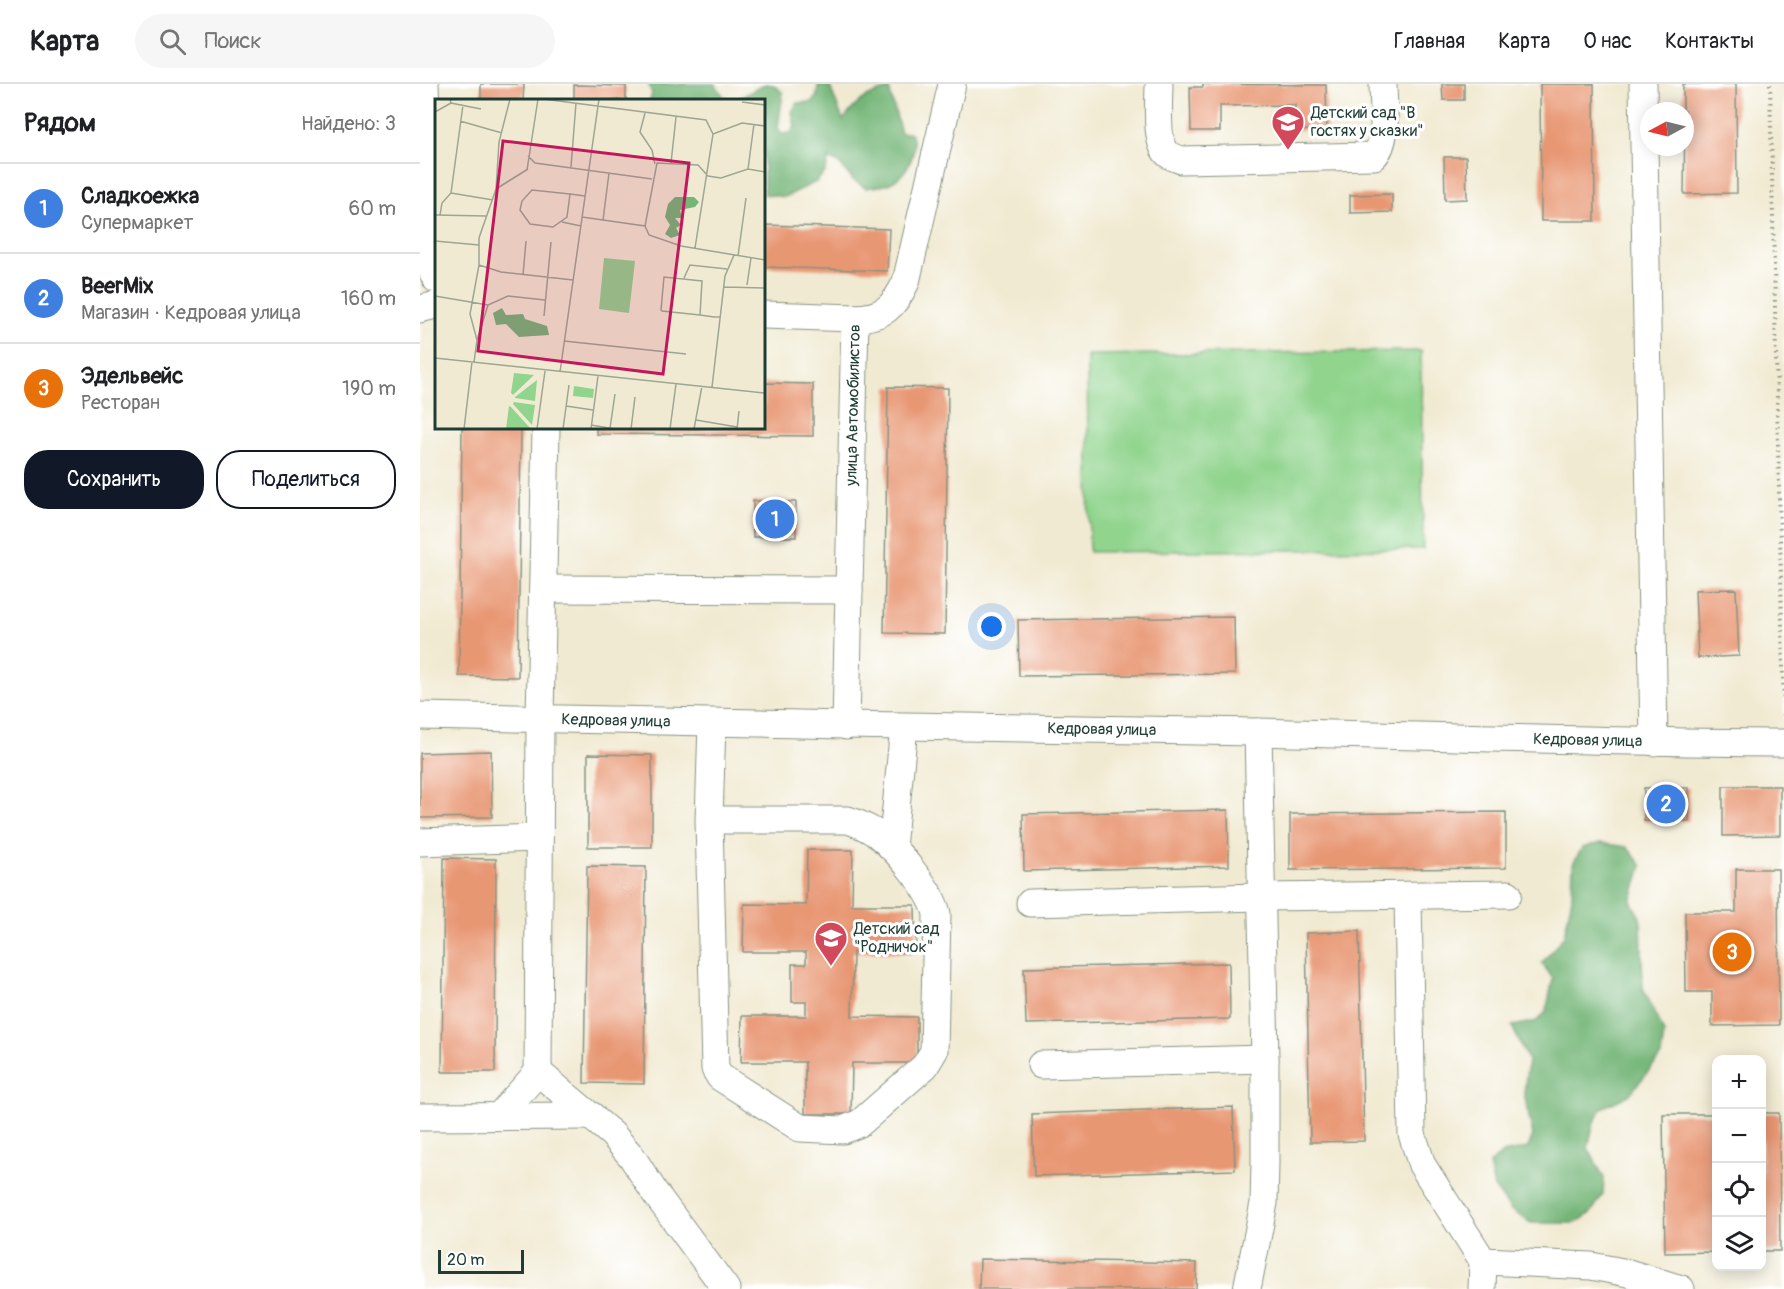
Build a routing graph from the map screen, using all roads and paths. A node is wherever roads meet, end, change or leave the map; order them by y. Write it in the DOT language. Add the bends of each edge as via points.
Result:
graph roads {
  1 [pos="424,84"];
  2 [pos="952,84"];
  3 [pos="1159,84"];
  4 [pos="1383,84"];
  5 [pos="1643,84"];
  6 [pos="1770,84"];
  7 [pos="425,201"];
  8 [pos="435,277"];
  9 [pos="435,305"];
  10 [pos="420,309"];
  11 [pos="765,315"];
  12 [pos="855,318"];
  13 [pos="546,429"];
  14 [pos="1778,484"];
  15 [pos="1784,490"];
  16 [pos="543,589"];
  17 [pos="849,590"];
  18 [pos="420,717"];
  19 [pos="540,719"];
  20 [pos="712,723"];
  21 [pos="846,726"];
  22 [pos="1784,726"];
  23 [pos="904,727"];
  24 [pos="1258,732"];
  25 [pos="1654,742"];
  26 [pos="1784,743"];
  27 [pos="709,820"];
  28 [pos="539,837"];
  29 [pos="420,842"];
  30 [pos="892,848"];
  31 [pos="1508,894"];
  32 [pos="1408,896"];
  33 [pos="1260,897"];
  34 [pos="1030,903"];
  35 [pos="1265,1059"];
  36 [pos="1041,1065"];
  37 [pos="538,1072"];
  38 [pos="499,1116"];
  39 [pos="592,1116"];
  40 [pos="420,1117"];
  41 [pos="1483,1261"];
  42 [pos="726,1289"];
  43 [pos="1247,1289"];
  44 [pos="1482,1289"];
  45 [pos="1681,1289"];
  1 -- 7 [label="street"];
  2 -- 12 [label="street, улица Автомобилистов" via="906,282 897,300 886,310"];
  3 -- 4 [label="street" via="1160,139 1168,155 1181,160 1374,156 1383,140"];
  5 -- 25 [label="street"];
  6 -- 14 [label="path"];
  7 -- 8 [label="street"];
  9 -- 10 [label="street"];
  11 -- 12 [label="street"];
  12 -- 17 [label="street, улица Автомобилистов"];
  13 -- 16 [label="street"];
  14 -- 15 [label="path"];
  14 -- 22 [label="path"];
  16 -- 17 [label="street"];
  16 -- 19 [label="street"];
  17 -- 21 [label="street, улица Автомобилистов"];
  18 -- 19 [label="street, Кедровая улица"];
  19 -- 20 [label="street, Кедровая улица"];
  19 -- 28 [label="street"];
  20 -- 21 [label="street, Кедровая улица"];
  20 -- 27 [label="street"];
  21 -- 23 [label="street, Кедровая улица"];
  23 -- 24 [label="street, Кедровая улица"];
  23 -- 30 [label="street"];
  24 -- 25 [label="street, Кедровая улица"];
  24 -- 33 [label="street"];
  25 -- 26 [label="street, Кедровая улица"];
  27 -- 30 [label="street" via="848,820 874,832"];
  27 -- 30 [label="street" via="715,1069 720,1077 806,1129 843,1130 860,1123 925,1066 934,1051 935,904"];
  28 -- 29 [label="street"];
  28 -- 37 [label="street"];
  31 -- 32 [label="street"];
  32 -- 33 [label="street"];
  32 -- 41 [label="street" via="1412,1134 1422,1165"];
  33 -- 34 [label="street"];
  33 -- 35 [label="street"];
  35 -- 36 [label="street"];
  35 -- 43 [label="street" via="1264,1203"];
  37 -- 38 [label="street"];
  37 -- 39 [label="street"];
  38 -- 39 [label="street"];
  38 -- 40 [label="street"];
  39 -- 42 [label="street" via="632,1157"];
  41 -- 44 [label="street"];
  41 -- 45 [label="street" via="1592,1266"];
}
